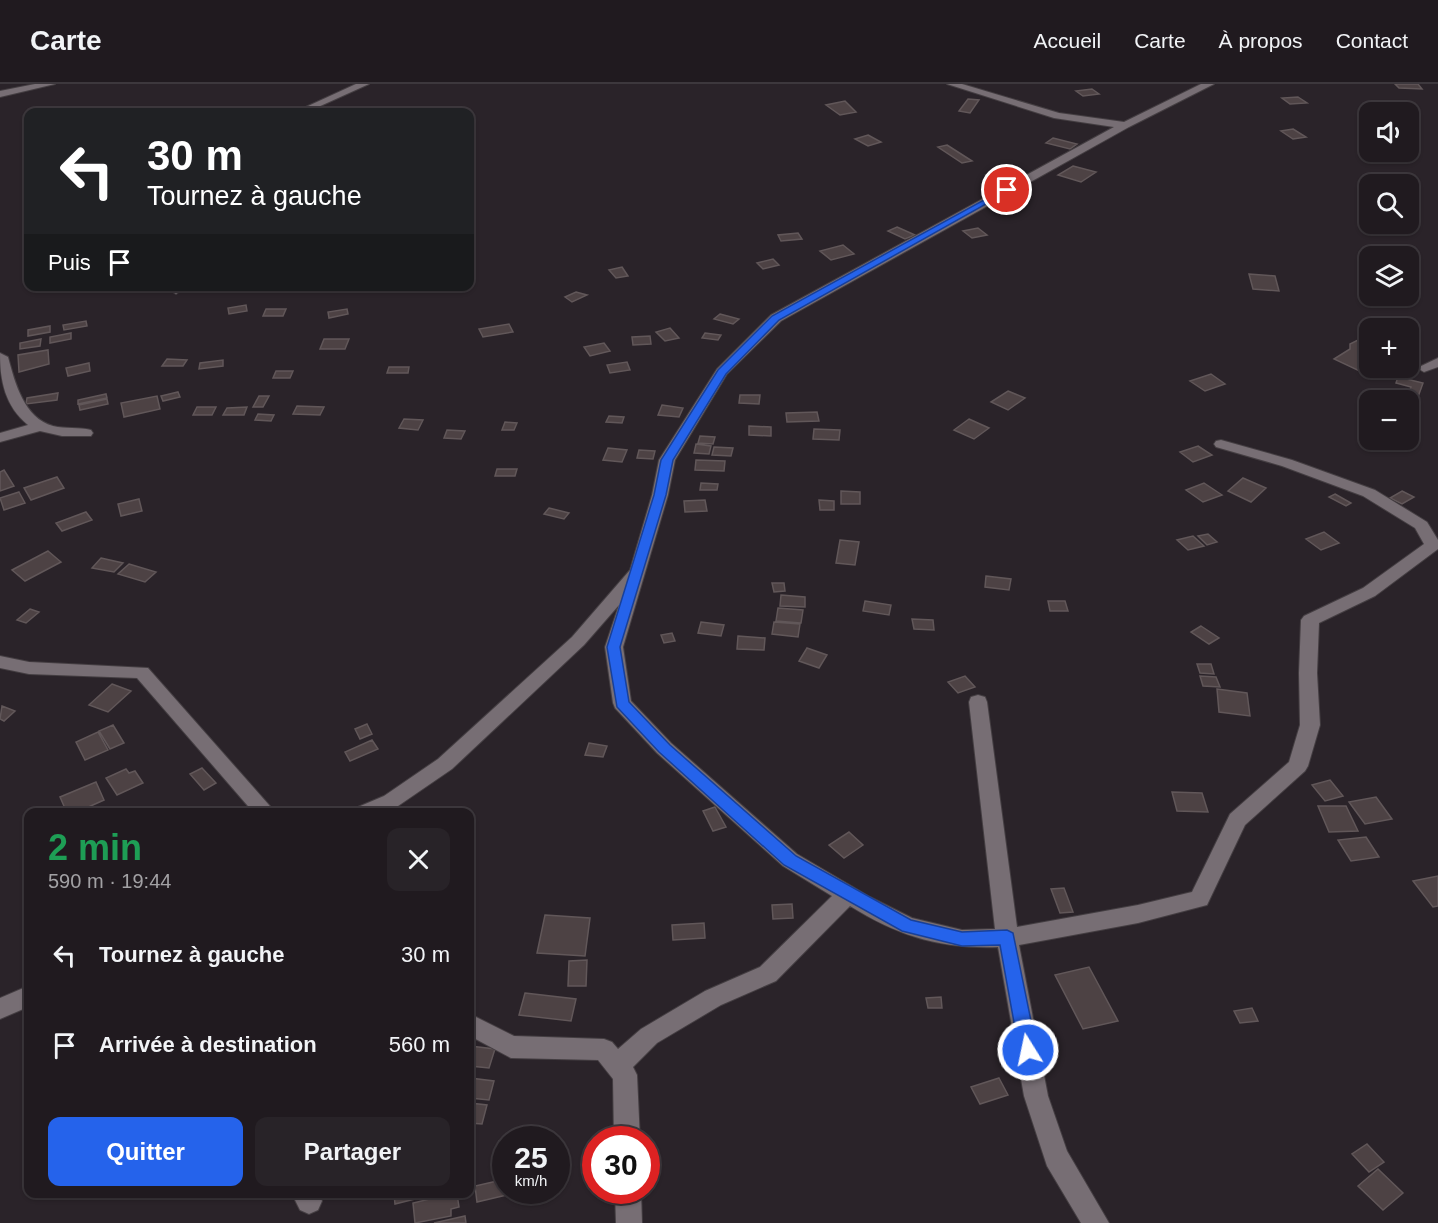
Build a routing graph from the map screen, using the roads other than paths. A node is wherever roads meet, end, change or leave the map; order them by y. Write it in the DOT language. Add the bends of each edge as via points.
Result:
graph roads {
  1 [pos="50,84"];
  2 [pos="364,84"];
  3 [pos="952,84"];
  4 [pos="1209,84"];
  5 [pos="0,94"];
  6 [pos="309,108"];
  7 [pos="1125,125"];
  8 [pos="1,357"];
  9 [pos="1438,362"];
  10 [pos="1424,368"];
  11 [pos="40,426"];
  12 [pos="86,432"];
  13 [pos="0,438"];
  14 [pos="1221,444"];
  15 [pos="638,571"];
  16 [pos="0,662"];
  17 [pos="978,702"];
  18 [pos="262,808"];
  19 [pos="376,808"];
  20 [pos="848,894"];
  21 [pos="1007,938"];
  22 [pos="24,998"];
  23 [pos="0,1009"];
  24 [pos="474,1026"];
  25 [pos="617,1066"];
  26 [pos="627,1126"];
  27 [pos="628,1204"];
  28 [pos="629,1223"];
  29 [pos="1096,1223"];
  1 -- 5 [label="street"];
  2 -- 6 [label="street"];
  3 -- 7 [label="street" via="1058,116"];
  4 -- 7 [label="street"];
  7 -- 15 [label="street" via="776,318 722,372 667,460"];
  8 -- 11 [label="street" via="15,398"];
  9 -- 10 [label="street"];
  11 -- 12 [label="street"];
  11 -- 13 [label="street"];
  14 -- 21 [label="street" via="1369,493 1421,525 1433,545 1369,592 1310,620 1310,725 1298,766 1237,820 1199,899"];
  15 -- 19 [label="street" via="578,641 445,764"];
  15 -- 20 [label="street" via="614,647 622,703 664,748 790,860"];
  16 -- 18 [label="street" via="29,668 142,672"];
  17 -- 21 [label="street"];
  20 -- 21 [label="street" via="908,926 962,939"];
  20 -- 25 [label="street" via="768,974 713,998 649,1036"];
  21 -- 29 [label="street" via="1036,1096 1056,1157"];
  22 -- 23 [label="street"];
  24 -- 25 [label="street" via="511,1047 604,1050"];
  25 -- 26 [label="street" via="625,1075"];
  27 -- 28 [label="street"];
}
